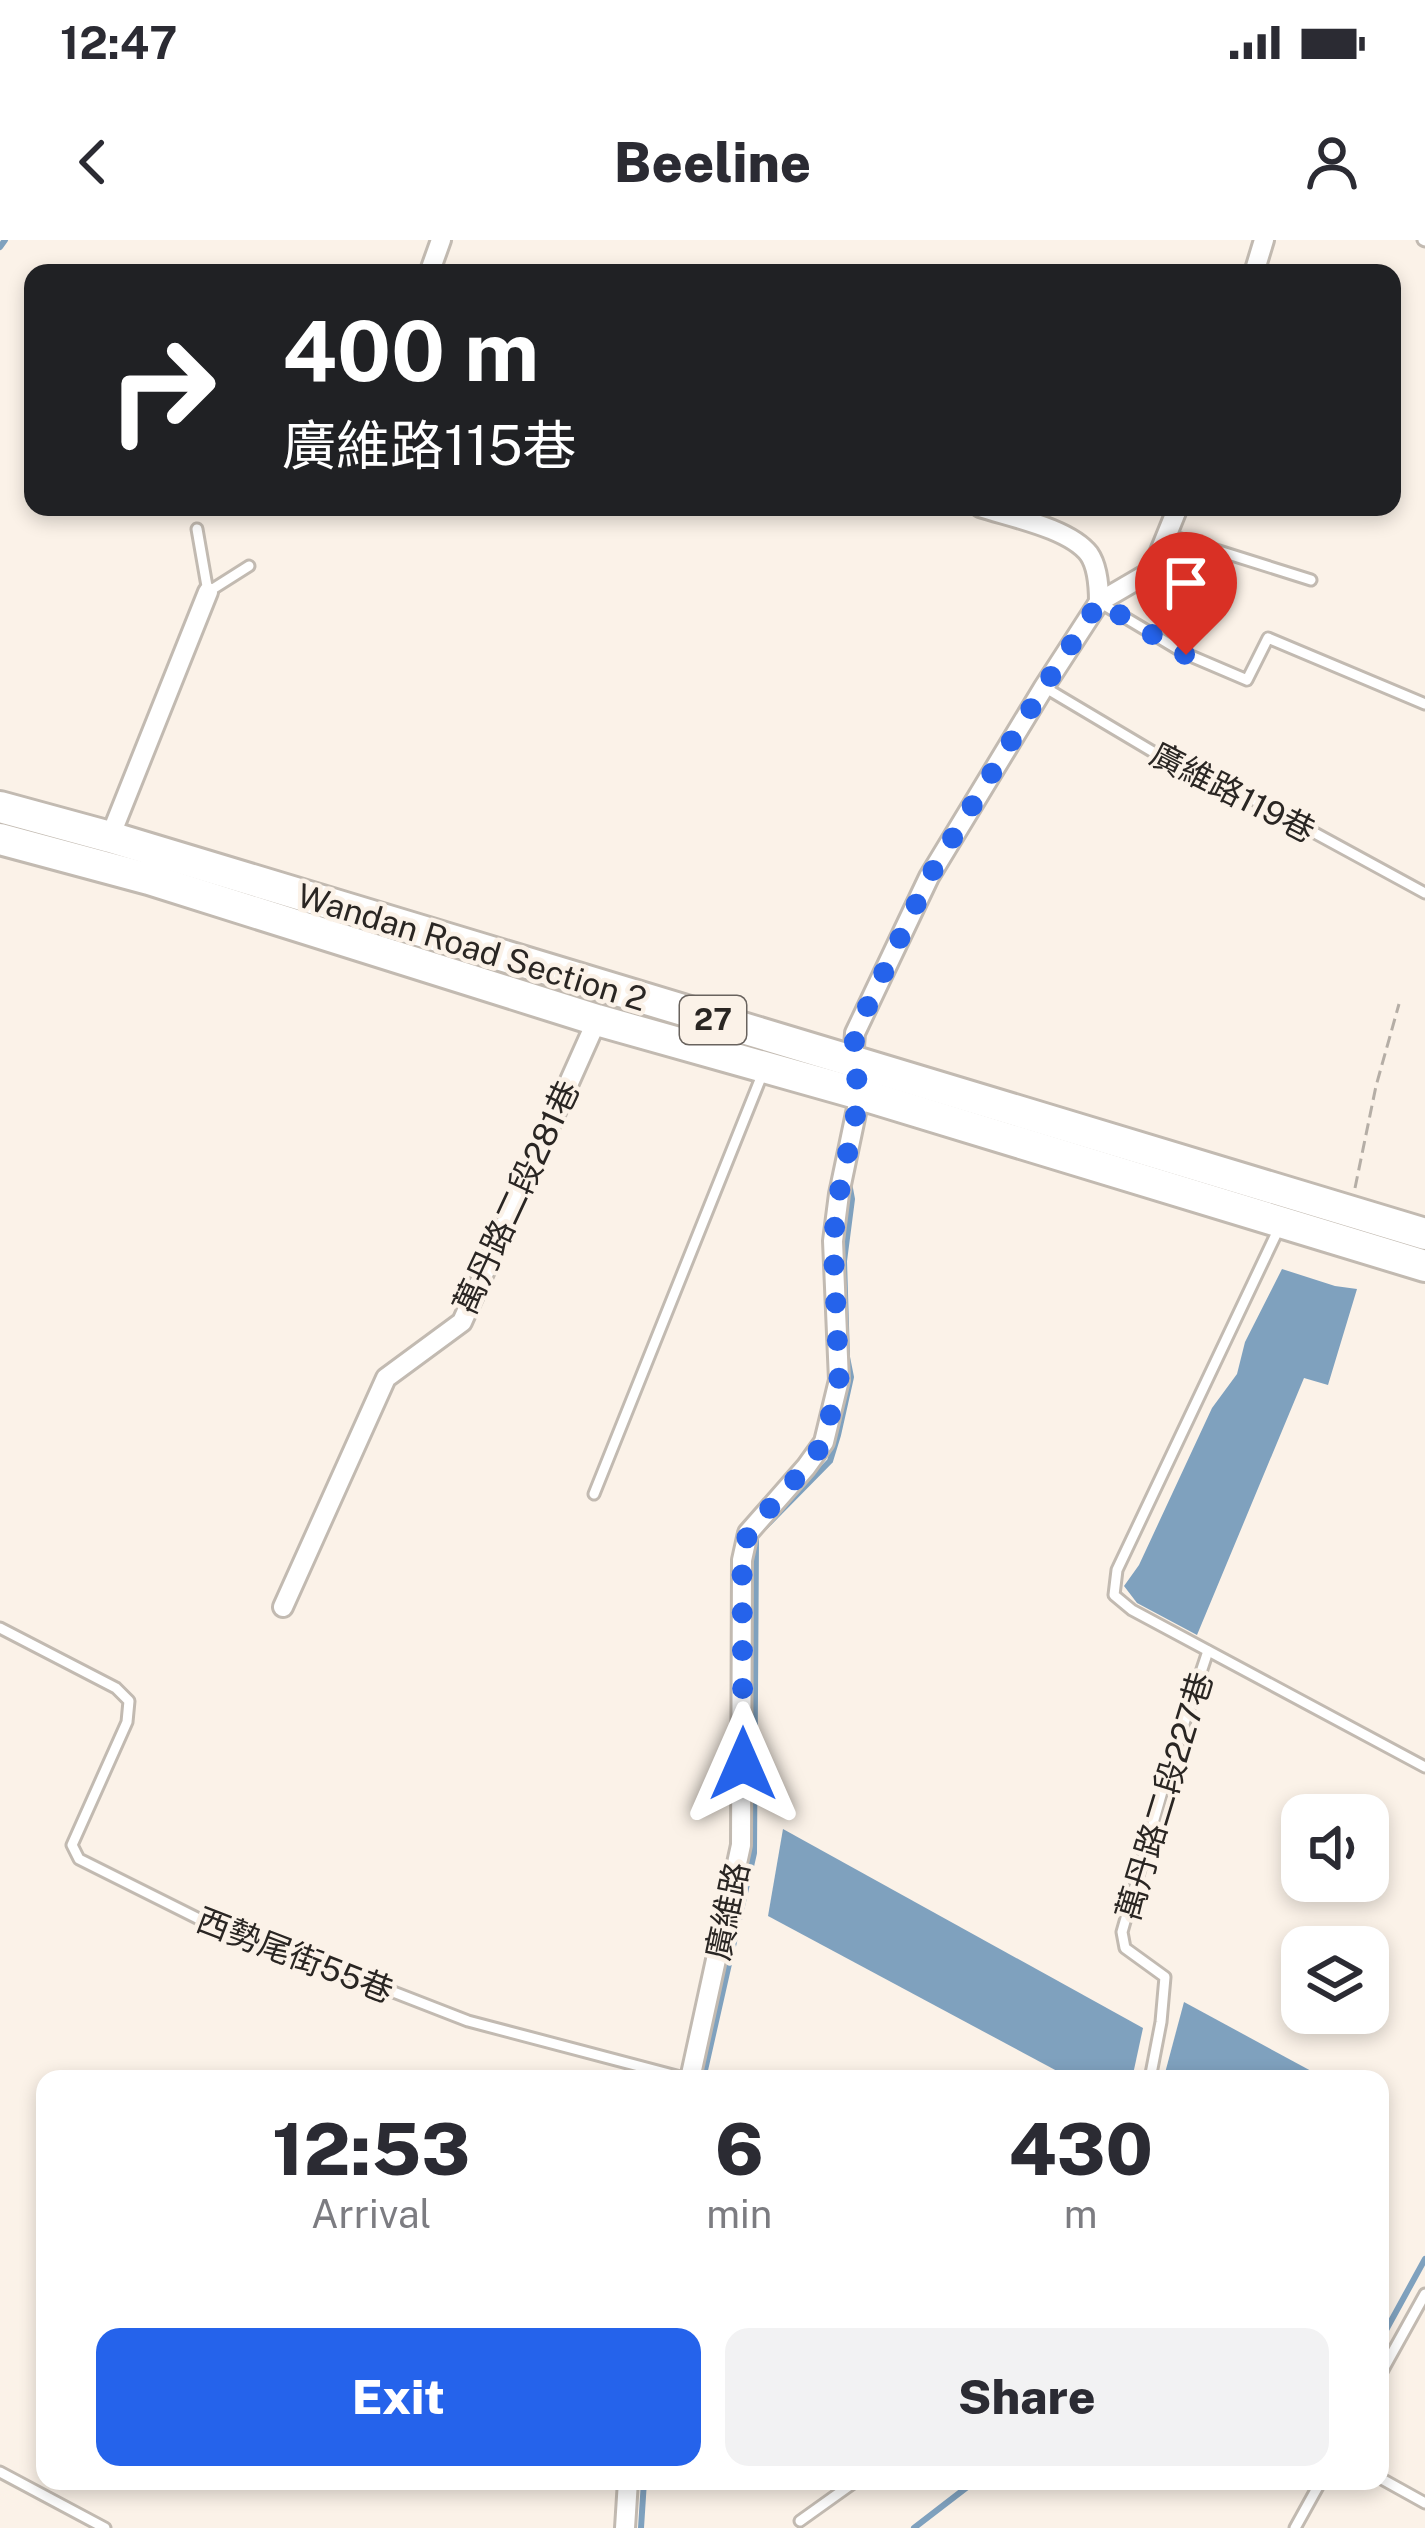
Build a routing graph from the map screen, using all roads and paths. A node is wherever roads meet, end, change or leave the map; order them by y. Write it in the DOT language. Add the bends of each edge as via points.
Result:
graph roads {
  1 [pos="1007,516"];
  2 [pos="1175,516"];
  3 [pos="196,529"];
  4 [pos="1168,536"];
  5 [pos="249,566"];
  6 [pos="1311,580"];
  7 [pos="208,592"];
  8 [pos="1099,602"];
  9 [pos="1044,687"];
  10 [pos="1425,704"];
  11 [pos="0,807"];
  12 [pos="0,839"];
  13 [pos="105,851"];
  14 [pos="1425,893"];
  15 [pos="1399,1004"];
  16 [pos="597,1020"];
  17 [pos="771,1053"];
  18 [pos="853,1061"];
  19 [pos="860,1094"];
  20 [pos="1350,1211"];
  21 [pos="1281,1222"];
  22 [pos="1425,1234"];
  23 [pos="1425,1266"];
  24 [pos="594,1494"];
  25 [pos="283,1607"];
  26 [pos="0,1628"];
  27 [pos="1208,1651"];
  28 [pos="1425,1767"];
  29 [pos="655,2070"];
  30 [pos="691,2070"];
  31 [pos="1152,2070"];
  32 [pos="1425,2294"];
  33 [pos="1389,2359"];
  34 [pos="0,2472"];
  35 [pos="1389,2483"];
  36 [pos="627,2490"];
  37 [pos="843,2490"];
  38 [pos="1316,2490"];
  39 [pos="1425,2503"];
  40 [pos="800,2521"];
  41 [pos="105,2528"];
  42 [pos="625,2528"];
  43 [pos="1295,2528"];
  1 -- 8 [label="street" via="1061,534 1088,554"];
  2 -- 4 [label="street, 廣維路"];
  3 -- 7 [label="lane"];
  4 -- 6 [label="lane"];
  4 -- 8 [label="street, 廣維路" via="1152,571"];
  5 -- 7 [label="lane"];
  7 -- 13 [label="street"];
  8 -- 9 [label="street, 廣維路"];
  8 -- 10 [label="lane" via="1186,655 1247,680 1268,638"];
  9 -- 14 [label="lane, 廣維路119巷"];
  9 -- 18 [label="street, 廣維路" via="929,877 855,1033"];
  11 -- 13 [label="main road, Wandan Road Section 2 / 27"];
  12 -- 13 [label="main road, Wandan Road Section 2 / 27"];
  13 -- 16 [label="main road, Wandan Road Section 2 / 27" via="172,886"];
  13 -- 17 [label="main road, Wandan Road Section 2 / 27"];
  15 -- 20 [label="path"];
  16 -- 17 [label="main road, Wandan Road Section 2 / 27"];
  16 -- 25 [label="street, 萬丹路二段281巷" via="462,1322 386,1378"];
  17 -- 18 [label="main road, Wandan Road Section 2 / 27"];
  17 -- 19 [label="main road, Wandan Road Section 2 / 27"];
  17 -- 24 [label="lane"];
  18 -- 19 [label="street, 廣維路"];
  18 -- 20 [label="main road, Wandan Road Section 2 / 27"];
  19 -- 21 [label="main road, Wandan Road Section 2 / 27"];
  19 -- 30 [label="street, 廣維路" via="833,1240 833,1409 824,1442 748,1533 742,1560 741,1844"];
  20 -- 22 [label="main road, Wandan Road Section 2 / 27"];
  21 -- 23 [label="main road, Wandan Road Section 2 / 27"];
  21 -- 27 [label="lane, 萬丹路二段227巷" via="1117,1570 1114,1595"];
  26 -- 29 [label="lane, 西勢尾街55巷" via="129,1701 72,1845 79,1859 237,1938 468,2021"];
  27 -- 28 [label="lane"];
  27 -- 31 [label="lane, 萬丹路二段227巷" via="1122,1933 1125,1948 1165,1977"];
  32 -- 33 [label="lane"];
  34 -- 41 [label="lane"];
  35 -- 39 [label="lane"];
  36 -- 42 [label="street"];
  37 -- 40 [label="lane"];
  38 -- 43 [label="lane"];
}
